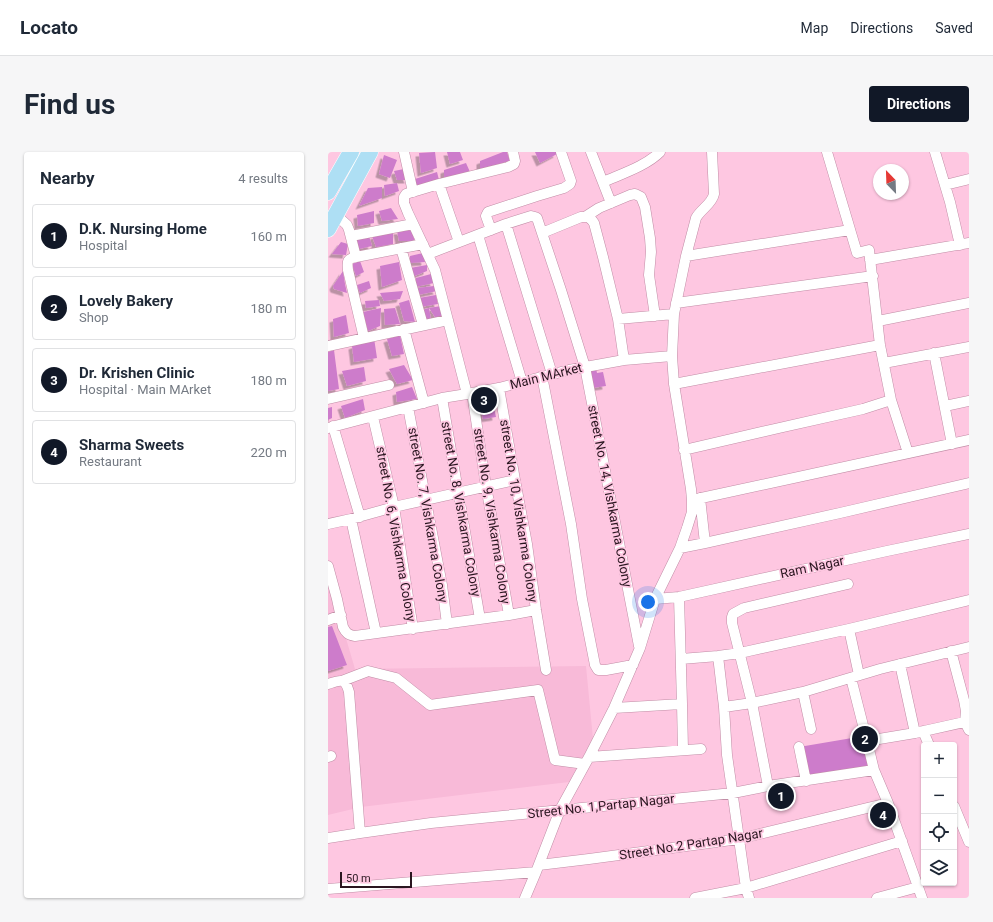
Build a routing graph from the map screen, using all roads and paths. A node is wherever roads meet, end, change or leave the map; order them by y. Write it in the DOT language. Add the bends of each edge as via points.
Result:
graph roads {
  1 [pos="351,152"];
  2 [pos="370,152"];
  3 [pos="404,152"];
  4 [pos="513,152"];
  5 [pos="561,152"];
  6 [pos="591,152"];
  7 [pos="660,152"];
  8 [pos="712,152"];
  9 [pos="827,152"];
  10 [pos="935,152"];
  11 [pos="969,179"];
  12 [pos="603,182"];
  13 [pos="439,184"];
  14 [pos="945,185"];
  15 [pos="328,192"];
  16 [pos="413,192"];
  17 [pos="611,203"];
  18 [pos="336,215"];
  19 [pos="585,216"];
  20 [pos="413,224"];
  21 [pos="506,224"];
  22 [pos="328,229"];
  23 [pos="491,230"];
  24 [pos="850,230"];
  25 [pos="542,233"];
  26 [pos="478,235"];
  27 [pos="351,236"];
  28 [pos="460,242"];
  29 [pos="423,244"];
  30 [pos="965,244"];
  31 [pos="401,248"];
  32 [pos="428,254"];
  33 [pos="356,256"];
  34 [pos="686,256"];
  35 [pos="870,260"];
  36 [pos="873,276"];
  37 [pos="676,303"];
  38 [pos="969,303"];
  39 [pos="674,314"];
  40 [pos="655,316"];
  41 [pos="618,319"];
  42 [pos="448,320"];
  43 [pos="878,321"];
  44 [pos="423,325"];
  45 [pos="404,329"];
  46 [pos="364,338"];
  47 [pos="880,345"];
  48 [pos="328,346"];
  49 [pos="969,347"];
  50 [pos="934,353"];
  51 [pos="672,356"];
  52 [pos="624,360"];
  53 [pos="884,364"];
  54 [pos="585,367"];
  55 [pos="547,375"];
  56 [pos="522,382"];
  57 [pos="674,384"];
  58 [pos="389,385"];
  59 [pos="499,388"];
  60 [pos="470,394"];
  61 [pos="442,398"];
  62 [pos="328,399"];
  63 [pos="891,400"];
  64 [pos="969,401"];
  65 [pos="424,403"];
  66 [pos="944,406"];
  67 [pos="408,407"];
  68 [pos="373,416"];
  69 [pos="330,427"];
  70 [pos="969,440"];
  71 [pos="952,444"];
  72 [pos="684,450"];
  73 [pos="908,453"];
  74 [pos="514,480"];
  75 [pos="969,483"];
  76 [pos="486,486"];
  77 [pos="458,492"];
  78 [pos="696,499"];
  79 [pos="426,500"];
  80 [pos="394,507"];
  81 [pos="355,518"];
  82 [pos="328,524"];
  83 [pos="969,534"];
  84 [pos="705,543"];
  85 [pos="680,548"];
  86 [pos="328,566"];
  87 [pos="848,584"];
  88 [pos="679,597"];
  89 [pos="655,599"];
  90 [pos="969,600"];
  91 [pos="536,610"];
  92 [pos="341,615"];
  93 [pos="509,615"];
  94 [pos="328,620"];
  95 [pos="480,620"];
  96 [pos="447,624"];
  97 [pos="413,629"];
  98 [pos="849,629"];
  99 [pos="376,633"];
  100 [pos="969,647"];
  101 [pos="640,648"];
  102 [pos="951,651"];
  103 [pos="740,653"];
  104 [pos="718,656"];
  105 [pos="681,659"];
  106 [pos="900,664"];
  107 [pos="633,665"];
  108 [pos="546,670"];
  109 [pos="855,677"];
  110 [pos="342,681"];
  111 [pos="328,684"];
  112 [pos="803,692"];
  113 [pos="752,703"];
  114 [pos="682,704"];
  115 [pos="724,707"];
  116 [pos="614,708"];
  117 [pos="968,724"];
  118 [pos="811,729"];
  119 [pos="919,732"];
  120 [pos="866,741"];
  121 [pos="927,742"];
  122 [pos="799,747"];
  123 [pos="701,749"];
  124 [pos="684,750"];
  125 [pos="587,760"];
  126 [pos="874,770"];
  127 [pos="806,781"];
  128 [pos="768,786"];
  129 [pos="733,793"];
  130 [pos="888,803"];
  131 [pos="560,810"];
  132 [pos="957,813"];
  133 [pos="360,833"];
  134 [pos="328,838"];
  135 [pos="739,839"];
  136 [pos="902,841"];
  137 [pos="969,842"];
  138 [pos="538,868"];
  139 [pos="918,887"];
  140 [pos="746,888"];
  141 [pos="328,889"];
  142 [pos="525,898"];
  143 [pos="695,898"];
  144 [pos="749,898"];
  145 [pos="877,898"];
  146 [pos="922,898"];
  1 -- 15 [label="main road"];
  2 -- 18 [label="main road"];
  3 -- 16 [label="street"];
  4 -- 13 [label="street" via="515,161 512,165"];
  5 -- 23 [label="street" via="570,184 488,212 486,216"];
  6 -- 12 [label="street"];
  7 -- 12 [label="street" via="647,163"];
  8 -- 34 [label="street" via="715,190 713,198 696,218"];
  9 -- 24 [label="street"];
  10 -- 14 [label="street"];
  11 -- 14 [label="street"];
  12 -- 17 [label="street"];
  13 -- 16 [label="street"];
  13 -- 28 [label="street"];
  14 -- 30 [label="street"];
  16 -- 20 [label="street, street No. 9, Vishkarma Colony" via="404,197"];
  17 -- 19 [label="street"];
  17 -- 40 [label="street" via="635,194 641,197 650,238 649,275"];
  18 -- 22 [label="main road"];
  18 -- 27 [label="street" via="347,225"];
  19 -- 25 [label="street"];
  19 -- 41 [label="street" via="594,223"];
  20 -- 27 [label="street"];
  20 -- 29 [label="street, street No. 9, Vishkarma Colony"];
  21 -- 23 [label="street"];
  21 -- 25 [label="street, street No. 14, Vishkarma Colony" via="531,216 537,218"];
  21 -- 55 [label="street"];
  23 -- 26 [label="street"];
  24 -- 34 [label="street"];
  24 -- 35 [label="street" via="856,253 869,250"];
  25 -- 54 [label="street, street No. 14, Vishkarma Colony"];
  26 -- 28 [label="street"];
  26 -- 56 [label="street"];
  27 -- 33 [label="street"];
  28 -- 32 [label="street"];
  29 -- 31 [label="street"];
  29 -- 32 [label="street, street No. 9, Vishkarma Colony"];
  30 -- 35 [label="street"];
  31 -- 33 [label="street"];
  31 -- 44 [label="street"];
  32 -- 42 [label="street, street No. 9, Vishkarma Colony" via="435,270"];
  33 -- 46 [label="street" via="348,260 347,264"];
  34 -- 37 [label="street"];
  35 -- 36 [label="street"];
  36 -- 37 [label="street"];
  36 -- 43 [label="street"];
  37 -- 39 [label="street"];
  38 -- 43 [label="street"];
  39 -- 40 [label="street"];
  39 -- 51 [label="street"];
  40 -- 41 [label="street"];
  41 -- 52 [label="street"];
  42 -- 44 [label="street"];
  42 -- 60 [label="street, street No. 9, Vishkarma Colony"];
  43 -- 47 [label="street"];
  44 -- 45 [label="street"];
  45 -- 46 [label="street"];
  45 -- 65 [label="street"];
  46 -- 48 [label="street"];
  47 -- 53 [label="street"];
  47 -- 57 [label="street"];
  49 -- 50 [label="street"];
  50 -- 53 [label="street"];
  50 -- 66 [label="street"];
  51 -- 52 [label="street, Main MArket"];
  51 -- 57 [label="street"];
  52 -- 54 [label="street, Main MArket"];
  53 -- 63 [label="street"];
  54 -- 55 [label="street, Main MArket"];
  54 -- 101 [label="street, street No. 14, Vishkarma Colony"];
  55 -- 56 [label="street, Main MArket"];
  55 -- 107 [label="street" via="582,599 595,664 598,670"];
  56 -- 59 [label="street, Main MArket"];
  57 -- 72 [label="street"];
  58 -- 62 [label="street"];
  59 -- 60 [label="street, Main MArket"];
  59 -- 74 [label="street, street No. 10, Vishkarma Colony"];
  60 -- 61 [label="street, Main MArket"];
  60 -- 76 [label="street, street No. 9, Vishkarma Colony"];
  61 -- 65 [label="street, Main MArket"];
  61 -- 77 [label="street, street No. 8, Vishkarma Colony"];
  63 -- 72 [label="street" via="863,409"];
  63 -- 73 [label="street"];
  64 -- 66 [label="street"];
  65 -- 67 [label="street, Main MArket"];
  66 -- 71 [label="street"];
  67 -- 68 [label="street, Main MArket"];
  67 -- 79 [label="street, street No. 7, Vishkarma Colony"];
  68 -- 69 [label="street, Main MArket"];
  68 -- 80 [label="street, street No. 6, Vishkarma Colony"];
  69 -- 81 [label="street"];
  70 -- 71 [label="street"];
  71 -- 73 [label="street"];
  72 -- 78 [label="street"];
  73 -- 78 [label="street"];
  74 -- 76 [label="street"];
  74 -- 91 [label="street, street No. 10, Vishkarma Colony" via="527,544"];
  75 -- 84 [label="street"];
  76 -- 77 [label="street"];
  76 -- 93 [label="street, street No. 9, Vishkarma Colony"];
  77 -- 79 [label="street"];
  77 -- 95 [label="street, street No. 8, Vishkarma Colony"];
  78 -- 84 [label="street"];
  78 -- 85 [label="street"];
  79 -- 80 [label="street"];
  79 -- 96 [label="street, street No. 7, Vishkarma Colony"];
  80 -- 81 [label="street"];
  80 -- 97 [label="street, street No. 6, Vishkarma Colony"];
  81 -- 82 [label="street"];
  81 -- 99 [label="street"];
  83 -- 88 [label="street, Ram Nagar"];
  84 -- 85 [label="street"];
  85 -- 89 [label="street"];
  86 -- 92 [label="street"];
  87 -- 103 [label="street" via="734,612 732,617"];
  88 -- 89 [label="street, Ram Nagar"];
  88 -- 105 [label="street"];
  89 -- 101 [label="street"];
  90 -- 98 [label="street"];
  91 -- 93 [label="street"];
  91 -- 108 [label="street, street No. 10, Vishkarma Colony"];
  92 -- 94 [label="street"];
  92 -- 99 [label="street" via="345,632 349,635"];
  93 -- 95 [label="street"];
  95 -- 96 [label="street"];
  96 -- 97 [label="street"];
  97 -- 99 [label="street"];
  98 -- 103 [label="street"];
  98 -- 109 [label="street"];
  100 -- 102 [label="street"];
  101 -- 107 [label="street"];
  102 -- 106 [label="street"];
  102 -- 117 [label="street"];
  103 -- 104 [label="street"];
  103 -- 113 [label="street"];
  104 -- 105 [label="street"];
  104 -- 115 [label="street"];
  105 -- 114 [label="street"];
  106 -- 109 [label="street"];
  106 -- 119 [label="street"];
  107 -- 116 [label="street"];
  109 -- 112 [label="street"];
  109 -- 120 [label="street"];
  110 -- 111 [label="street"];
  110 -- 125 [label="street" via="368,671 396,678 430,705 538,690 555,760"];
  110 -- 133 [label="street" via="349,692"];
  112 -- 113 [label="street"];
  112 -- 118 [label="street"];
  113 -- 115 [label="street"];
  113 -- 128 [label="street"];
  114 -- 116 [label="street"];
  114 -- 124 [label="street"];
  115 -- 129 [label="street" via="727,755"];
  116 -- 125 [label="street"];
  117 -- 119 [label="street"];
  119 -- 120 [label="street"];
  119 -- 121 [label="street"];
  120 -- 126 [label="street"];
  122 -- 127 [label="street"];
  123 -- 124 [label="street"];
  124 -- 125 [label="street"];
  125 -- 131 [label="street"];
  126 -- 127 [label="street, Street No. 1,Partap Nagar"];
  126 -- 130 [label="street"];
  127 -- 128 [label="street, Street No. 1,Partap Nagar"];
  128 -- 129 [label="street, Street No. 1,Partap Nagar"];
  129 -- 131 [label="street, Street No. 1,Partap Nagar"];
  129 -- 135 [label="street"];
  130 -- 135 [label="street, Street No.2 Partap Nagar"];
  130 -- 136 [label="street"];
  131 -- 133 [label="street, Street No. 1,Partap Nagar"];
  131 -- 138 [label="street"];
  132 -- 137 [label="street"];
  133 -- 134 [label="street, Street No. 1,Partap Nagar"];
  135 -- 138 [label="street, Street No.2 Partap Nagar"];
  135 -- 140 [label="street"];
  136 -- 139 [label="street"];
  136 -- 140 [label="street"];
  138 -- 141 [label="street, Street No.2 Partap Nagar"];
  138 -- 142 [label="street"];
  139 -- 145 [label="street"];
  139 -- 146 [label="street"];
  140 -- 143 [label="street"];
  140 -- 144 [label="street"];
}
